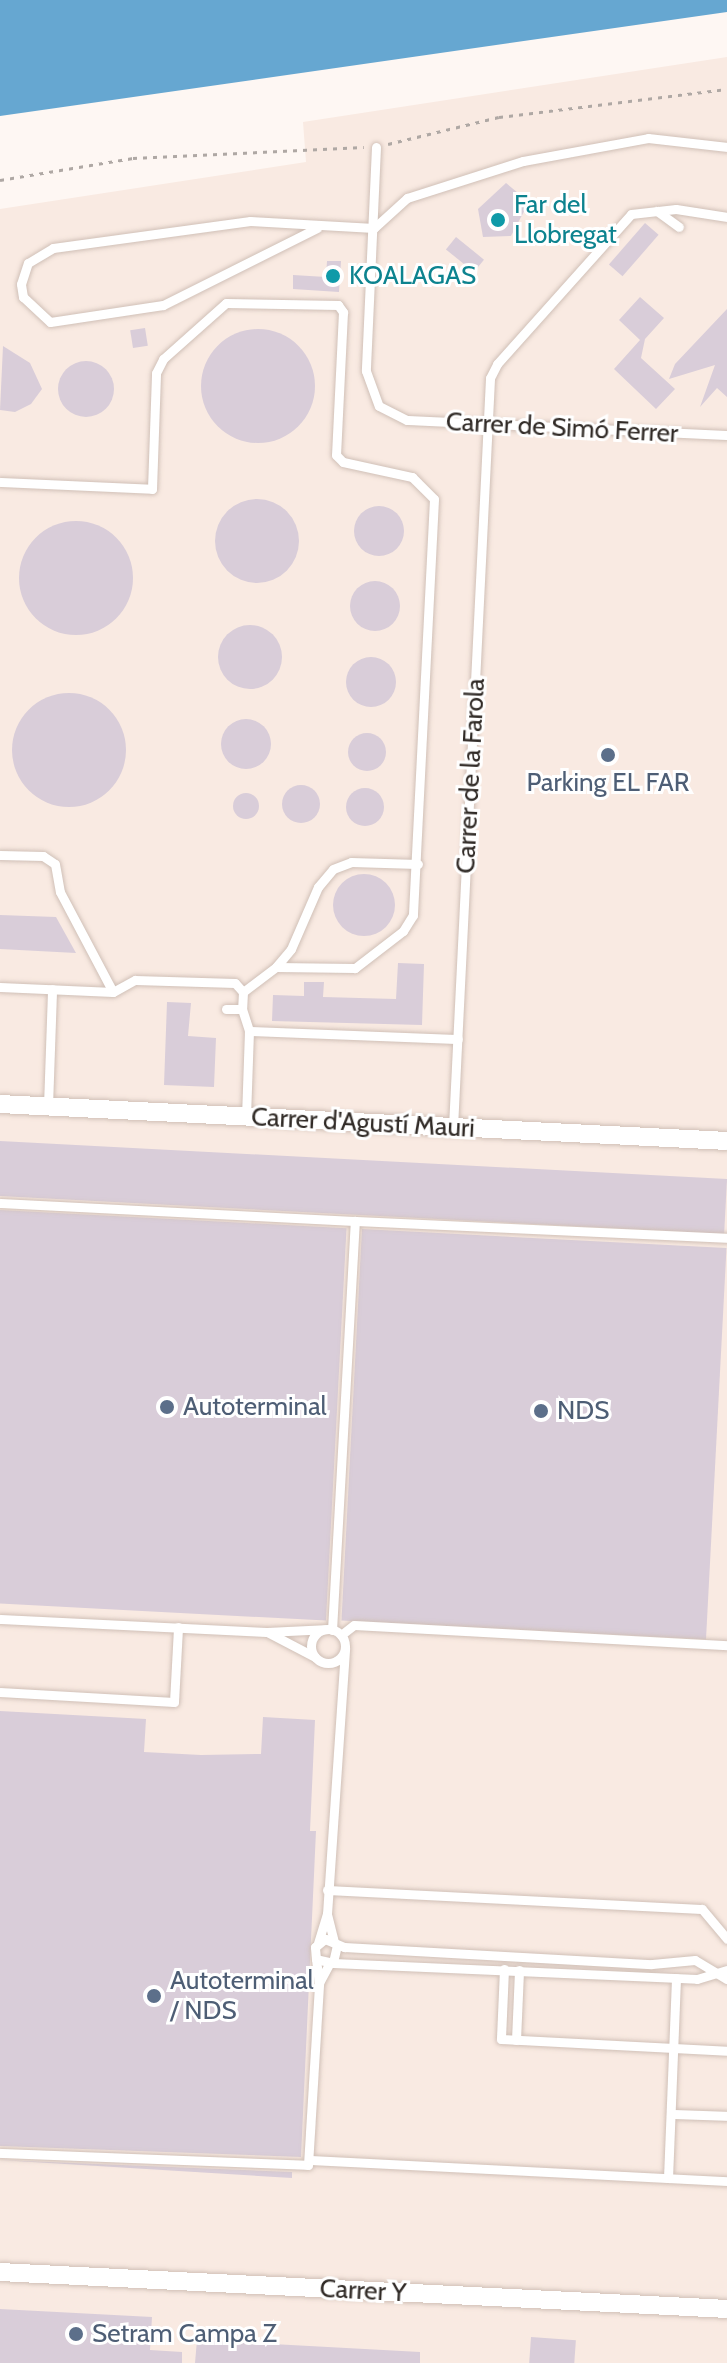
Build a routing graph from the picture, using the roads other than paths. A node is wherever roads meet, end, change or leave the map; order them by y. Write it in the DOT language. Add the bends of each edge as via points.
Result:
graph roads {
  1 [pos="376,147"];
  2 [pos="727,147"];
  3 [pos="646,209"];
  4 [pos="727,217"];
  5 [pos="679,227"];
  6 [pos="317,228"];
  7 [pos="374,228"];
  8 [pos="488,424"];
  9 [pos="727,435"];
  10 [pos="0,482"];
  11 [pos="0,855"];
  12 [pos="418,864"];
  13 [pos="276,967"];
  14 [pos="0,987"];
  15 [pos="52,989"];
  16 [pos="113,992"];
  17 [pos="243,992"];
  18 [pos="226,1009"];
  19 [pos="242,1009"];
  20 [pos="249,1031"];
  21 [pos="458,1039"];
  22 [pos="0,1104"];
  23 [pos="48,1106"];
  24 [pos="246,1117"];
  25 [pos="453,1127"];
  26 [pos="727,1141"];
  27 [pos="0,1203"];
  28 [pos="355,1221"];
  29 [pos="727,1238"];
  30 [pos="0,1619"];
  31 [pos="178,1627"];
  32 [pos="334,1631"];
  33 [pos="267,1632"];
  34 [pos="727,1645"];
  35 [pos="345,1648"];
  36 [pos="318,1659"];
  37 [pos="343,1688"];
  38 [pos="0,1692"];
  39 [pos="327,1890"];
  40 [pos="327,1914"];
  41 [pos="727,1939"];
  42 [pos="318,1943"];
  43 [pos="335,1943"];
  44 [pos="316,1959"];
  45 [pos="331,1964"];
  46 [pos="504,1969"];
  47 [pos="519,1970"];
  48 [pos="724,1974"];
  49 [pos="676,1978"];
  50 [pos="319,1983"];
  51 [pos="516,2040"];
  52 [pos="674,2048"];
  53 [pos="727,2051"];
  54 [pos="671,2114"];
  55 [pos="727,2116"];
  56 [pos="0,2153"];
  57 [pos="310,2160"];
  58 [pos="668,2178"];
  59 [pos="727,2181"];
  60 [pos="0,2272"];
  61 [pos="727,2309"];
  1 -- 7 [label="lane"];
  2 -- 7 [label="lane" via="648,138 523,161 407,198"];
  3 -- 4 [label="lane"];
  3 -- 5 [label="lane" via="662,212"];
  3 -- 8 [label="lane, Carrer de la Farola" via="625,218 497,364 490,378"];
  6 -- 6 [label="lane" via="163,305 50,322 23,297 28,263 53,248 250,221"];
  6 -- 7 [label="lane"];
  7 -- 8 [label="lane, Carrer de Simó Ferrer" via="367,381 379,406 396,417"];
  8 -- 9 [label="lane, Carrer de Simó Ferrer"];
  8 -- 21 [label="lane, Carrer de la Farola"];
  10 -- 12 [label="lane" via="152,489 156,373 163,359 226,303 338,305 343,312 336,455 343,462 422,482 436,511"];
  11 -- 16 [label="lane" via="43,856 55,864 60,892"];
  12 -- 13 [label="lane" via="351,862 333,869"];
  12 -- 13 [label="lane" via="409,924 365,963 346,970"];
  13 -- 17 [label="lane"];
  14 -- 15 [label="lane"];
  15 -- 16 [label="lane"];
  15 -- 23 [label="lane"];
  16 -- 17 [label="lane" via="135,980 235,983"];
  17 -- 19 [label="lane"];
  18 -- 19 [label="lane"];
  19 -- 20 [label="lane"];
  20 -- 21 [label="lane"];
  20 -- 24 [label="lane"];
  21 -- 25 [label="lane, Carrer de la Farola"];
  22 -- 23 [label="street, Carrer d'Agustí Mauri"];
  23 -- 24 [label="street, Carrer d'Agustí Mauri"];
  24 -- 25 [label="street, Carrer d'Agustí Mauri"];
  25 -- 26 [label="street, Carrer d'Agustí Mauri"];
  27 -- 28 [label="lane"];
  28 -- 29 [label="lane"];
  28 -- 32 [label="lane"];
  30 -- 31 [label="lane"];
  31 -- 33 [label="lane"];
  31 -- 38 [label="lane" via="174,1702"];
  32 -- 33 [label="lane"];
  32 -- 34 [label="lane" via="354,1625"];
  32 -- 35 [label="lane"];
  32 -- 36 [label="lane" via="314,1636"];
  33 -- 36 [label="lane"];
  35 -- 36 [label="lane" via="336,1661"];
  35 -- 37 [label="lane"];
  36 -- 37 [label="lane" via="339,1675"];
  37 -- 39 [label="lane"];
  39 -- 40 [label="lane"];
  39 -- 41 [label="lane" via="702,1909"];
  40 -- 42 [label="lane"];
  40 -- 43 [label="lane"];
  42 -- 43 [label="lane"];
  42 -- 44 [label="lane"];
  43 -- 45 [label="lane"];
  43 -- 48 [label="lane" via="652,1964 695,1960"];
  44 -- 45 [label="lane"];
  44 -- 50 [label="lane"];
  45 -- 46 [label="lane"];
  45 -- 50 [label="lane"];
  46 -- 47 [label="lane"];
  46 -- 51 [label="lane" via="501,2039"];
  47 -- 49 [label="lane"];
  47 -- 51 [label="lane"];
  48 -- 49 [label="lane"];
  49 -- 52 [label="lane"];
  50 -- 57 [label="lane"];
  51 -- 52 [label="lane"];
  52 -- 53 [label="lane"];
  52 -- 54 [label="lane"];
  54 -- 55 [label="lane"];
  54 -- 58 [label="lane"];
  56 -- 57 [label="lane" via="302,2167"];
  57 -- 58 [label="lane"];
  58 -- 59 [label="lane"];
  60 -- 61 [label="street, Carrer Y"];
}
